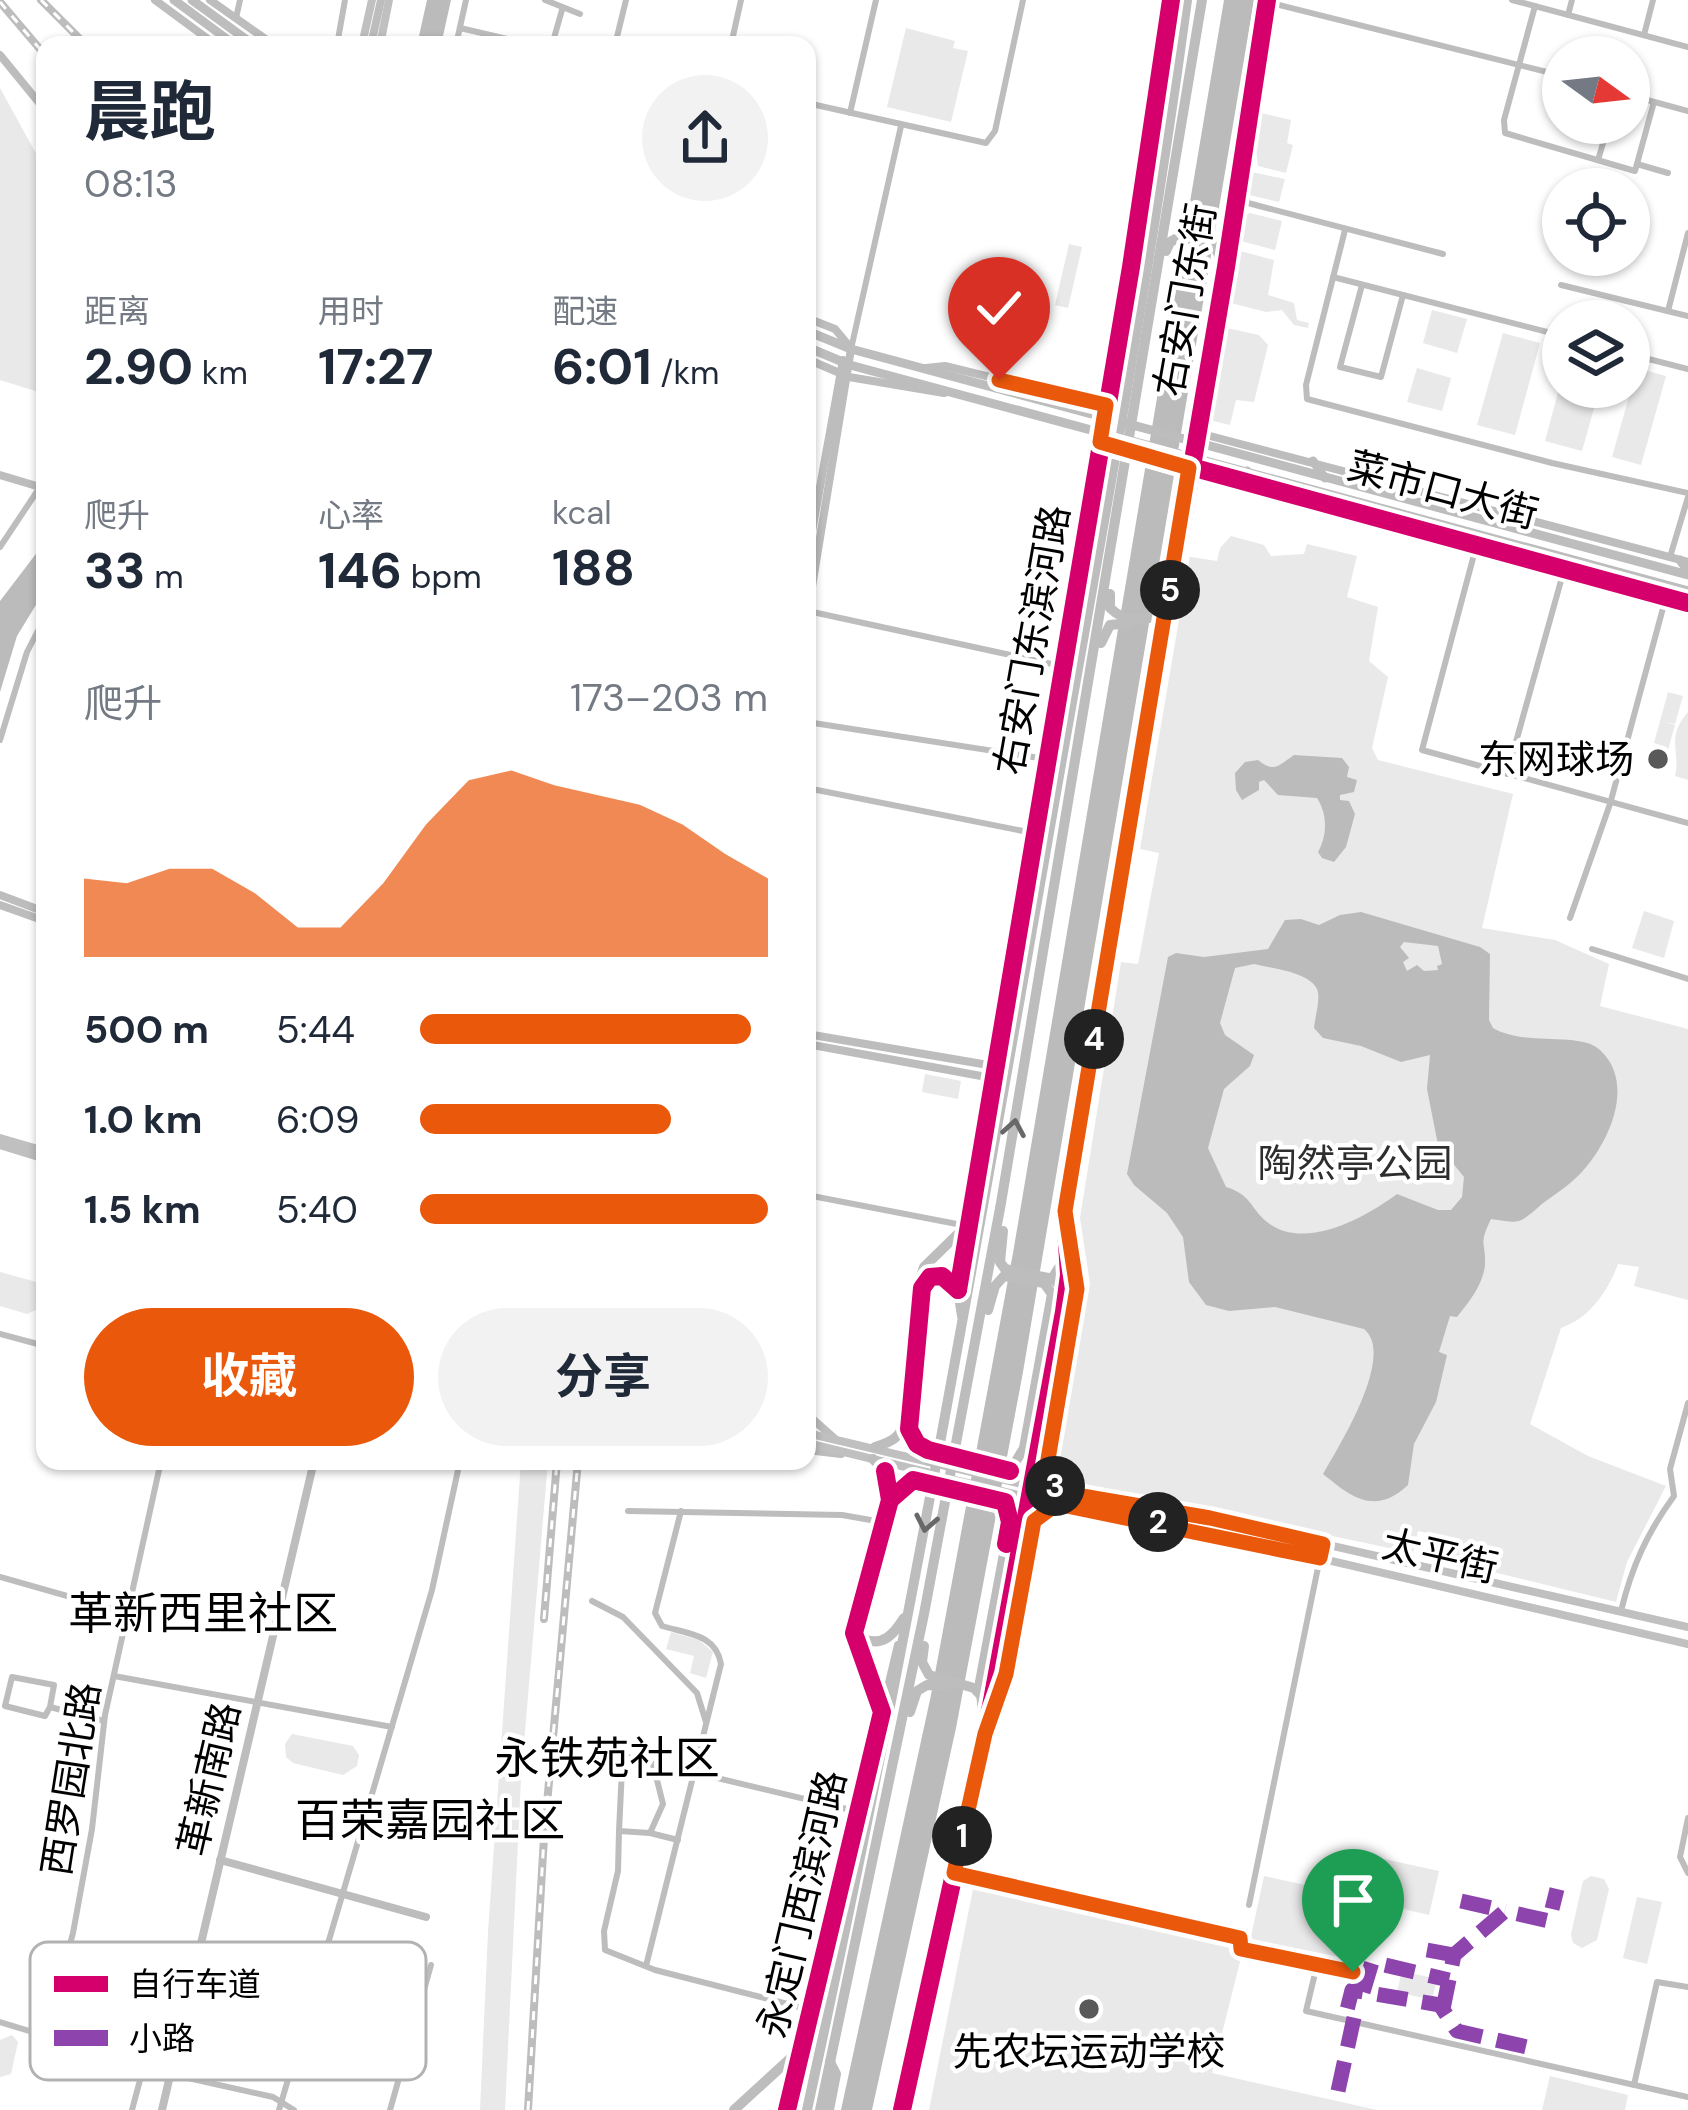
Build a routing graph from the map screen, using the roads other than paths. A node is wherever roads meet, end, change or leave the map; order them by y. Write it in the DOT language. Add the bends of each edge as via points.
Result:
graph roads {
  1 [pos="155,0"];
  2 [pos="174,0"];
  3 [pos="192,0"];
  4 [pos="210,0"];
  5 [pos="240,0"];
  6 [pos="345,0"];
  7 [pos="381,0"];
  8 [pos="466,0"];
  9 [pos="545,0"];
  10 [pos="626,0"];
  11 [pos="740,0"];
  12 [pos="876,0"];
  13 [pos="1023,0"];
  14 [pos="1171,0"];
  15 [pos="1202,0"];
  16 [pos="1512,0"];
  17 [pos="1572,0"];
  18 [pos="1653,0"];
  19 [pos="1267,1"];
  20 [pos="1186,2"];
  21 [pos="1535,6"];
  22 [pos="562,10"];
  23 [pos="580,14"];
  24 [pos="1568,15"];
  25 [pos="236,18"];
  26 [pos="460,28"];
  27 [pos="1643,35"];
  28 [pos="204,36"];
  29 [pos="223,36"];
  30 [pos="242,36"];
  31 [pos="261,36"];
  32 [pos="339,36"];
  33 [pos="366,36"];
  34 [pos="377,36"];
  35 [pos="458,36"];
  36 [pos="495,36"];
  37 [pos="555,36"];
  38 [pos="617,36"];
  39 [pos="733,36"];
  40 [pos="1688,47"];
  41 [pos="0,55"];
  42 [pos="1520,64"];
  43 [pos="1542,70"];
  44 [pos="31,93"];
  45 [pos="1173,98"];
  46 [pos="36,99"];
  47 [pos="1650,101"];
  48 [pos="1654,102"];
  49 [pos="36,103"];
  50 [pos="816,106"];
  51 [pos="1688,111"];
  52 [pos="850,113"];
  53 [pos="901,126"];
  54 [pos="1178,142"];
  55 [pos="1603,144"];
  56 [pos="1598,161"];
  57 [pos="1637,164"];
  58 [pos="1241,168"];
  59 [pos="1668,173"];
  60 [pos="1248,203"];
  61 [pos="1232,221"];
  62 [pos="1345,230"];
  63 [pos="1179,232"];
  64 [pos="1688,233"];
  65 [pos="1217,242"];
  66 [pos="1443,254"];
  67 [pos="1131,267"];
  68 [pos="1226,267"];
  69 [pos="1333,277"];
  70 [pos="1362,284"];
  71 [pos="1561,285"];
  72 [pos="1403,295"];
  73 [pos="1146,305"];
  74 [pos="1668,311"];
  75 [pos="1688,316"];
  76 [pos="816,322"];
  77 [pos="1542,331"];
  78 [pos="816,335"];
  79 [pos="851,349"];
  80 [pos="816,352"];
  81 [pos="1650,359"];
  82 [pos="816,361"];
  83 [pos="845,369"];
  84 [pos="1688,369"];
  85 [pos="1105,411"];
  86 [pos="1100,438"];
  87 [pos="1190,439"];
  88 [pos="1185,461"];
  89 [pos="1312,461"];
  90 [pos="1247,471"];
  91 [pos="0,475"];
  92 [pos="1325,478"];
  93 [pos="36,480"];
  94 [pos="1387,481"];
  95 [pos="1260,488"];
  96 [pos="1368,490"];
  97 [pos="36,493"];
  98 [pos="1688,495"];
  99 [pos="816,514"];
  100 [pos="1424,519"];
  101 [pos="1431,533"];
  102 [pos="1107,536"];
  103 [pos="0,547"];
  104 [pos="1476,547"];
  105 [pos="1110,555"];
  106 [pos="816,561"];
  107 [pos="1683,565"];
  108 [pos="1652,566"];
  109 [pos="1564,570"];
  110 [pos="1652,581"];
  111 [pos="1686,590"];
  112 [pos="1665,597"];
  113 [pos="1688,603"];
  114 [pos="816,616"];
  115 [pos="1113,618"];
  116 [pos="1157,620"];
  117 [pos="36,634"];
  118 [pos="1061,666"];
  119 [pos="1087,692"];
  120 [pos="816,723"];
  121 [pos="0,740"];
  122 [pos="1046,759"];
  123 [pos="1507,774"];
  124 [pos="816,790"];
  125 [pos="1610,804"];
  126 [pos="1688,823"];
  127 [pos="1033,833"];
  128 [pos="0,895"];
  129 [pos="0,905"];
  130 [pos="36,909"];
  131 [pos="36,918"];
  132 [pos="1570,918"];
  133 [pos="1592,949"];
  134 [pos="1023,980"];
  135 [pos="1688,980"];
  136 [pos="816,1036"];
  137 [pos="1000,1036"];
  138 [pos="816,1046"];
  139 [pos="994,1066"];
  140 [pos="992,1078"];
  141 [pos="0,1142"];
  142 [pos="36,1152"];
  143 [pos="816,1197"];
  144 [pos="1001,1203"];
  145 [pos="1066,1225"];
  146 [pos="967,1226"];
  147 [pos="1068,1251"];
  148 [pos="1005,1273"];
  149 [pos="1048,1283"];
  150 [pos="958,1291"];
  151 [pos="964,1325"];
  152 [pos="978,1326"];
  153 [pos="1061,1328"];
  154 [pos="0,1334"];
  155 [pos="36,1344"];
  156 [pos="1688,1403"];
  157 [pos="816,1422"];
  158 [pos="816,1434"];
  159 [pos="835,1439"];
  160 [pos="917,1444"];
  161 [pos="816,1448"];
  162 [pos="874,1453"];
  163 [pos="928,1467"];
  164 [pos="159,1470"];
  165 [pos="312,1470"];
  166 [pos="458,1470"];
  167 [pos="1010,1471"];
  168 [pos="1034,1471"];
  169 [pos="912,1474"];
  170 [pos="990,1476"];
  171 [pos="996,1490"];
  172 [pos="1059,1492"];
  173 [pos="890,1500"];
  174 [pos="1005,1502"];
  175 [pos="1057,1504"];
  176 [pos="628,1511"];
  177 [pos="681,1511"];
  178 [pos="1025,1516"];
  179 [pos="883,1522"];
  180 [pos="1323,1544"];
  181 [pos="1320,1558"];
  182 [pos="0,1577"];
  183 [pos="592,1601"];
  184 [pos="1622,1611"];
  185 [pos="908,1612"];
  186 [pos="127,1613"];
  187 [pos="924,1613"];
  188 [pos="856,1619"];
  189 [pos="1688,1627"];
  190 [pos="1688,1644"];
  191 [pos="982,1672"];
  192 [pos="114,1676"];
  193 [pos="928,1680"];
  194 [pos="995,1681"];
  195 [pos="977,1695"];
  196 [pos="257,1703"];
  197 [pos="50,1707"];
  198 [pos="882,1712"];
  199 [pos="104,1721"];
  200 [pos="706,1723"];
  201 [pos="392,1727"];
  202 [pos="985,1734"];
  203 [pos="896,1746"];
  204 [pos="694,1773"];
  205 [pos="855,1811"];
  206 [pos="1688,1818"];
  207 [pos="619,1831"];
  208 [pos="650,1833"];
  209 [pos="678,1840"];
  210 [pos="220,1860"];
  211 [pos="954,1873"];
  212 [pos="1688,1873"];
  213 [pos="342,1895"];
  214 [pos="1370,1904"];
  215 [pos="1249,1905"];
  216 [pos="426,1917"];
  217 [pos="849,1917"];
  218 [pos="71,1942"];
  219 [pos="201,1942"];
  220 [pos="328,1942"];
  221 [pos="825,1960"];
  222 [pos="431,1965"];
  223 [pos="1317,1965"];
  224 [pos="646,1966"];
  225 [pos="426,1983"];
  226 [pos="1688,1987"];
  227 [pos="813,2010"];
  228 [pos="0,2021"];
  229 [pos="30,2029"];
  230 [pos="805,2045"];
  231 [pos="140,2080"];
  232 [pos="169,2080"];
  233 [pos="197,2080"];
  234 [pos="398,2080"];
  235 [pos="1634,2085"];
  236 [pos="1688,2097"];
  237 [pos="280,2106"];
  238 [pos="788,2107"];
  239 [pos="132,2110"];
  240 [pos="162,2110"];
  241 [pos="294,2110"];
  242 [pos="390,2110"];
  243 [pos="734,2110"];
  244 [pos="807,2110"];
  245 [pos="825,2110"];
  246 [pos="902,2110"];
  1 -- 28 [label="street"];
  2 -- 29 [label="main road"];
  3 -- 30 [label="main road"];
  4 -- 25 [label="street"];
  5 -- 25 [label="street"];
  6 -- 32 [label="street"];
  7 -- 33 [label="main road"];
  7 -- 34 [label="main road"];
  8 -- 26 [label="street"];
  9 -- 22 [label="street"];
  10 -- 38 [label="street"];
  11 -- 39 [label="street"];
  12 -- 52 [label="street"];
  13 -- 53 [label="street" via="986,142"];
  14 -- 67 [label="street, 右安门东滨河路"];
  15 -- 54 [label="highway"];
  16 -- 21 [label="street"];
  17 -- 24 [label="street"];
  18 -- 27 [label="street"];
  19 -- 42 [label="street"];
  19 -- 58 [label="street, 右安门东街"];
  20 -- 45 [label="highway"];
  21 -- 24 [label="street"];
  21 -- 42 [label="street"];
  22 -- 23 [label="street"];
  22 -- 37 [label="street"];
  24 -- 27 [label="street"];
  25 -- 31 [label="street"];
  26 -- 35 [label="street"];
  26 -- 36 [label="street"];
  27 -- 40 [label="street"];
  41 -- 44 [label="street"];
  42 -- 43 [label="street"];
  42 -- 56 [label="street" via="1505,133"];
  44 -- 46 [label="street"];
  44 -- 49 [label="street"];
  45 -- 67 [label="highway"];
  45 -- 73 [label="highway"];
  47 -- 48 [label="street"];
  48 -- 51 [label="street"];
  48 -- 57 [label="street"];
  50 -- 52 [label="street"];
  52 -- 53 [label="street"];
  53 -- 79 [label="street"];
  54 -- 63 [label="highway"];
  54 -- 73 [label="highway"];
  55 -- 56 [label="street"];
  56 -- 57 [label="street" via="1635,171"];
  57 -- 59 [label="street"];
  58 -- 60 [label="street"];
  58 -- 61 [label="street, 右安门东街"];
  60 -- 61 [label="street"];
  60 -- 62 [label="street"];
  61 -- 68 [label="street, 右安门东街"];
  62 -- 66 [label="street"];
  62 -- 69 [label="street"];
  63 -- 65 [label="highway"];
  63 -- 73 [label="highway"];
  64 -- 74 [label="street"];
  65 -- 68 [label="highway"];
  65 -- 87 [label="highway"];
  67 -- 85 [label="street, 右安门东滨河路"];
  68 -- 87 [label="street, 右安门东街"];
  69 -- 70 [label="street"];
  69 -- 98 [label="street" via="1307,399"];
  70 -- 72 [label="street"];
  70 -- 72 [label="street" via="1340,367 1381,377"];
  71 -- 74 [label="street"];
  72 -- 77 [label="street"];
  73 -- 102 [label="highway"];
  74 -- 75 [label="street"];
  76 -- 79 [label="street"];
  78 -- 79 [label="main road, 菜市口大街"];
  79 -- 83 [label="street"];
  79 -- 85 [label="main road, 菜市口大街"];
  80 -- 83 [label="main road, 菜市口大街"];
  81 -- 84 [label="street"];
  82 -- 83 [label="street"];
  83 -- 86 [label="main road, 菜市口大街"];
  83 -- 99 [label="street"];
  83 -- 106 [label="street"];
  85 -- 86 [label="street, 右安门东滨河路"];
  85 -- 87 [label="main road, 菜市口大街"];
  86 -- 88 [label="main road, 菜市口大街"];
  86 -- 118 [label="street, 右安门东滨河路"];
  87 -- 88 [label="street, 右安门东街"];
  87 -- 89 [label="street"];
  87 -- 92 [label="main road, 菜市口大街"];
  88 -- 90 [label="main road, 菜市口大街"];
  88 -- 95 [label="street"];
  88 -- 116 [label="highway"];
  89 -- 92 [label="main road"];
  89 -- 94 [label="street"];
  90 -- 95 [label="main road"];
  90 -- 100 [label="main road, 菜市口大街"];
  91 -- 93 [label="street"];
  92 -- 96 [label="main road, 菜市口大街"];
  94 -- 96 [label="main road"];
  94 -- 107 [label="street"];
  95 -- 101 [label="street"];
  96 -- 108 [label="main road, 菜市口大街"];
  97 -- 103 [label="street"];
  98 -- 107 [label="street"];
  100 -- 101 [label="main road"];
  100 -- 110 [label="main road, 菜市口大街"];
  101 -- 104 [label="street"];
  102 -- 105 [label="highway"];
  102 -- 134 [label="highway"];
  104 -- 109 [label="street"];
  104 -- 123 [label="street" via="1421,750"];
  105 -- 115 [label="highway"];
  105 -- 119 [label="highway"];
  107 -- 108 [label="main road"];
  107 -- 108 [label="main road, 菜市口大街"];
  109 -- 112 [label="street"];
  109 -- 123 [label="street"];
  110 -- 111 [label="main road, 菜市口大街"];
  110 -- 112 [label="main road"];
  111 -- 112 [label="main road"];
  112 -- 113 [label="street"];
  112 -- 125 [label="street"];
  114 -- 118 [label="street"];
  115 -- 116 [label="highway"];
  115 -- 119 [label="highway"];
  116 -- 145 [label="street"];
  117 -- 121 [label="street"];
  118 -- 122 [label="street, 右安门东滨河路"];
  144 -- 119 [label="highway, one-way"];
  120 -- 122 [label="street"];
  122 -- 127 [label="street, 右安门东滨河路"];
  123 -- 125 [label="street"];
  124 -- 127 [label="street"];
  125 -- 126 [label="street"];
  125 -- 132 [label="street"];
  127 -- 137 [label="street, 右安门东滨河路"];
  128 -- 130 [label="street"];
  129 -- 131 [label="street"];
  133 -- 135 [label="street"];
  134 -- 137 [label="highway"];
  134 -- 151 [label="highway"];
  136 -- 139 [label="street"];
  137 -- 139 [label="street, 右安门东滨河路"];
  138 -- 140 [label="street"];
  139 -- 140 [label="street, 右安门东滨河路"];
  140 -- 146 [label="street, 右安门东滨河路"];
  141 -- 142 [label="main road"];
  143 -- 146 [label="street"];
  144 -- 148 [label="highway"];
  144 -- 152 [label="highway"];
  145 -- 147 [label="street"];
  145 -- 172 [label="main road" via="1077,1289 1045,1464"];
  146 -- 150 [label="street, 右安门东滨河路"];
  146 -- 162 [label="highway" via="919,1274 904,1426"];
  147 -- 149 [label="street"];
  147 -- 153 [label="street"];
  148 -- 149 [label="highway"];
  148 -- 152 [label="highway"];
  149 -- 153 [label="highway" via="1062,1291"];
  149 -- 167 [label="highway" via="1024,1448"];
  150 -- 151 [label="highway"];
  150 -- 160 [label="highway" via="935,1276 922,1288 908,1420"];
  151 -- 185 [label="highway, one-way"];
  152 -- 187 [label="highway"];
  153 -- 168 [label="street"];
  154 -- 155 [label="street"];
  156 -- 184 [label="street" via="1670,1469 1674,1496 1632,1566"];
  157 -- 159 [label="street"];
  158 -- 159 [label="main road"];
  159 -- 162 [label="main road"];
  160 -- 163 [label="highway"];
  160 -- 167 [label="highway"];
  161 -- 162 [label="main road"];
  162 -- 163 [label="main road"];
  162 -- 169 [label="main road"];
  162 -- 173 [label="highway" via="890,1480"];
  163 -- 169 [label="highway"];
  163 -- 170 [label="main road, 太平街"];
  163 -- 171 [label="main road, 太平街"];
  164 -- 186 [label="street, 西罗园北路"];
  165 -- 196 [label="street, 革新南路"];
  166 -- 201 [label="street"];
  167 -- 170 [label="highway"];
  169 -- 173 [label="highway"];
  169 -- 174 [label="highway"];
  170 -- 172 [label="main road, 太平街"];
  171 -- 174 [label="highway"];
  171 -- 175 [label="main road, 太平街"];
  172 -- 180 [label="main road, 太平街"];
  173 -- 179 [label="highway"];
  174 -- 191 [label="highway" via="1010,1522"];
  175 -- 181 [label="main road, 太平街"];
  175 -- 202 [label="main road" via="1034,1521 1006,1674"];
  176 -- 177 [label="street"];
  177 -- 179 [label="street"];
  177 -- 200 [label="street" via="656,1613 662,1627 718,1649"];
  178 -- 194 [label="street"];
  179 -- 188 [label="highway"];
  180 -- 181 [label="street"];
  180 -- 184 [label="main road, 太平街"];
  181 -- 190 [label="main road, 太平街"];
  181 -- 215 [label="street"];
  182 -- 186 [label="street"];
  183 -- 200 [label="street" via="623,1617 697,1693"];
  184 -- 189 [label="main road, 太平街"];
  185 -- 188 [label="highway" via="880,1642 863,1640"];
  185 -- 198 [label="street, 永定门西滨河路"];
  185 -- 217 [label="highway"];
  186 -- 192 [label="street, 西罗园北路"];
  187 -- 193 [label="highway"];
  187 -- 203 [label="highway"];
  188 -- 198 [label="highway" via="856,1643"];
  191 -- 194 [label="highway" via="988,1684"];
  191 -- 195 [label="highway"];
  192 -- 196 [label="street"];
  192 -- 199 [label="street, 西罗园北路"];
  193 -- 195 [label="highway"];
  193 -- 203 [label="highway"];
  194 -- 195 [label="street"];
  195 -- 202 [label="highway"];
  196 -- 201 [label="street"];
  196 -- 210 [label="street, 革新南路"];
  197 -- 197 [label="street" via="45,1716 5,1706 12,1677 54,1685"];
  197 -- 199 [label="street"];
  198 -- 205 [label="street, 永定门西滨河路"];
  199 -- 218 [label="street, 西罗园北路"];
  200 -- 204 [label="street"];
  201 -- 213 [label="street"];
  202 -- 211 [label="street"];
  203 -- 245 [label="highway"];
  204 -- 205 [label="street"];
  204 -- 209 [label="street"];
  205 -- 221 [label="street, 永定门西滨河路"];
  206 -- 212 [label="street" via="1680,1857"];
  207 -- 208 [label="street"];
  207 -- 208 [label="street" via="627,1757 652,1764 661,1788"];
  207 -- 224 [label="street" via="605,1950"];
  208 -- 209 [label="street"];
  209 -- 224 [label="street"];
  210 -- 213 [label="street"];
  210 -- 219 [label="street, 革新南路"];
  211 -- 223 [label="street" via="1240,1938 1241,1949"];
  211 -- 246 [label="street"];
  213 -- 216 [label="street"];
  213 -- 220 [label="street"];
  214 -- 223 [label="street" via="1353,1972"];
  217 -- 221 [label="highway"];
  217 -- 244 [label="highway"];
  221 -- 227 [label="street, 永定门西滨河路"];
  222 -- 225 [label="street"];
  223 -- 235 [label="street" via="1306,2011"];
  224 -- 227 [label="street"];
  226 -- 235 [label="street" via="1657,1982"];
  227 -- 230 [label="street, 永定门西滨河路"];
  228 -- 229 [label="street"];
  230 -- 238 [label="street, 永定门西滨河路"];
  230 -- 243 [label="highway"];
  231 -- 239 [label="street"];
  232 -- 240 [label="street, 革新南路"];
  233 -- 237 [label="street" via="273,2097"];
  234 -- 242 [label="street"];
  235 -- 236 [label="street"];
  237 -- 241 [label="street"];
}
